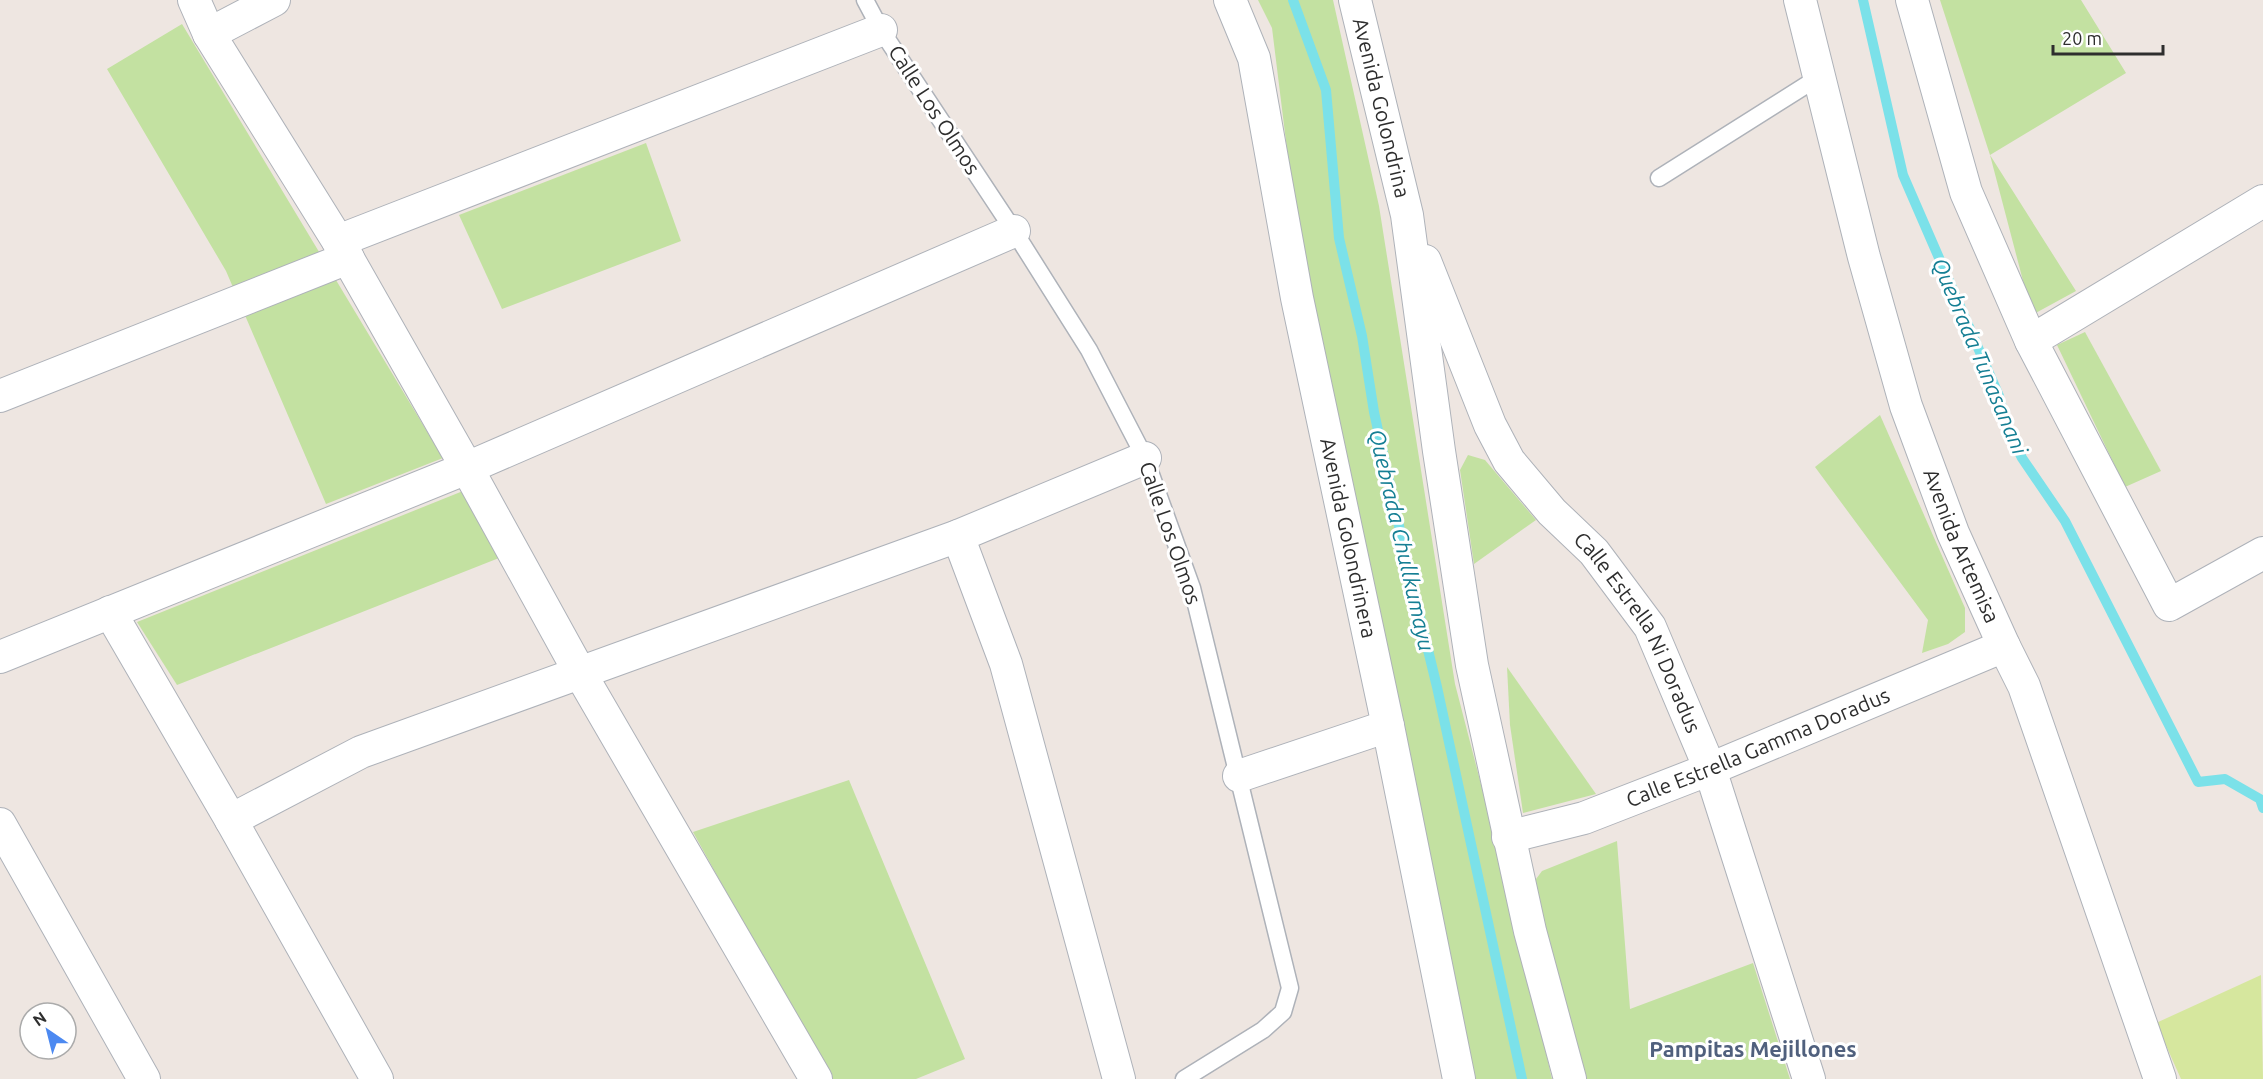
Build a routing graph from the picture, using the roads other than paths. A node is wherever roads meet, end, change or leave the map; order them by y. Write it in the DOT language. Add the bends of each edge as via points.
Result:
graph roads {
  1 [pos="194,0"];
  2 [pos="274,0"];
  3 [pos="865,0"];
  4 [pos="1230,0"];
  5 [pos="1355,0"];
  6 [pos="1800,0"];
  7 [pos="1912,0"];
  8 [pos="882,30"];
  9 [pos="209,34"];
  10 [pos="1819,77"];
  11 [pos="1659,178"];
  12 [pos="2263,201"];
  13 [pos="1407,215"];
  14 [pos="1014,231"];
  15 [pos="343,250"];
  16 [pos="2031,341"];
  17 [pos="0,396"];
  18 [pos="1145,458"];
  19 [pos="467,468"];
  20 [pos="958,536"];
  21 [pos="2263,553"];
  22 [pos="110,612"];
  23 [pos="2004,646"];
  24 [pos="0,657"];
  25 [pos="580,673"];
  26 [pos="1388,726"];
  27 [pos="1710,769"];
  28 [pos="1239,776"];
  29 [pos="231,820"];
  30 [pos="0,824"];
  31 [pos="1508,837"];
  32 [pos="144,1079"];
  33 [pos="377,1079"];
  34 [pos="816,1079"];
  35 [pos="1119,1079"];
  36 [pos="1184,1079"];
  37 [pos="1459,1079"];
  38 [pos="1570,1079"];
  39 [pos="1809,1079"];
  40 [pos="2160,1079"];
  1 -- 9 [label="street"];
  2 -- 9 [label="street"];
  3 -- 8 [label="lane, Calle Los Olmos"];
  4 -- 26 [label="street, Avenida Golondrinera" via="1254,58 1297,298"];
  5 -- 13 [label="street, Avenida Golondrina"];
  6 -- 10 [label="street, Avenida Artemisa"];
  7 -- 16 [label="street" via="1966,192"];
  8 -- 14 [label="lane, Calle Los Olmos"];
  8 -- 15 [label="street"];
  9 -- 15 [label="street"];
  10 -- 11 [label="lane"];
  10 -- 23 [label="street, Avenida Artemisa" via="1906,406 1953,533"];
  12 -- 16 [label="street"];
  13 -- 27 [label="street, Calle Estrella Ni Doradus" via="1490,425 1509,461 1552,512 1594,552 1650,627"];
  13 -- 31 [label="street" via="1472,665"];
  14 -- 18 [label="lane, Calle Los Olmos" via="1089,350"];
  14 -- 19 [label="street"];
  15 -- 17 [label="street"];
  15 -- 19 [label="street"];
  16 -- 21 [label="street" via="2169,605"];
  18 -- 20 [label="street"];
  18 -- 28 [label="lane, Calle Los Olmos" via="1192,588"];
  19 -- 22 [label="street"];
  19 -- 25 [label="street"];
  20 -- 25 [label="street"];
  20 -- 35 [label="street" via="1006,664"];
  22 -- 24 [label="street"];
  22 -- 29 [label="street"];
  23 -- 27 [label="street, Calle Estrella Gamma Doradus"];
  23 -- 40 [label="street, Avenida Artemisa" via="2024,686"];
  25 -- 29 [label="street" via="361,752"];
  25 -- 34 [label="street"];
  26 -- 28 [label="street"];
  26 -- 37 [label="street, Avenida Golondrinera"];
  27 -- 31 [label="street, Calle Estrella Gamma Doradus" via="1584,818"];
  27 -- 39 [label="street, Calle Estrella Ni Doradus"];
  28 -- 36 [label="lane, Calle Los Olmos" via="1290,988 1283,1012 1263,1030"];
  29 -- 33 [label="street"];
  30 -- 32 [label="street"];
  31 -- 38 [label="street"];
}
